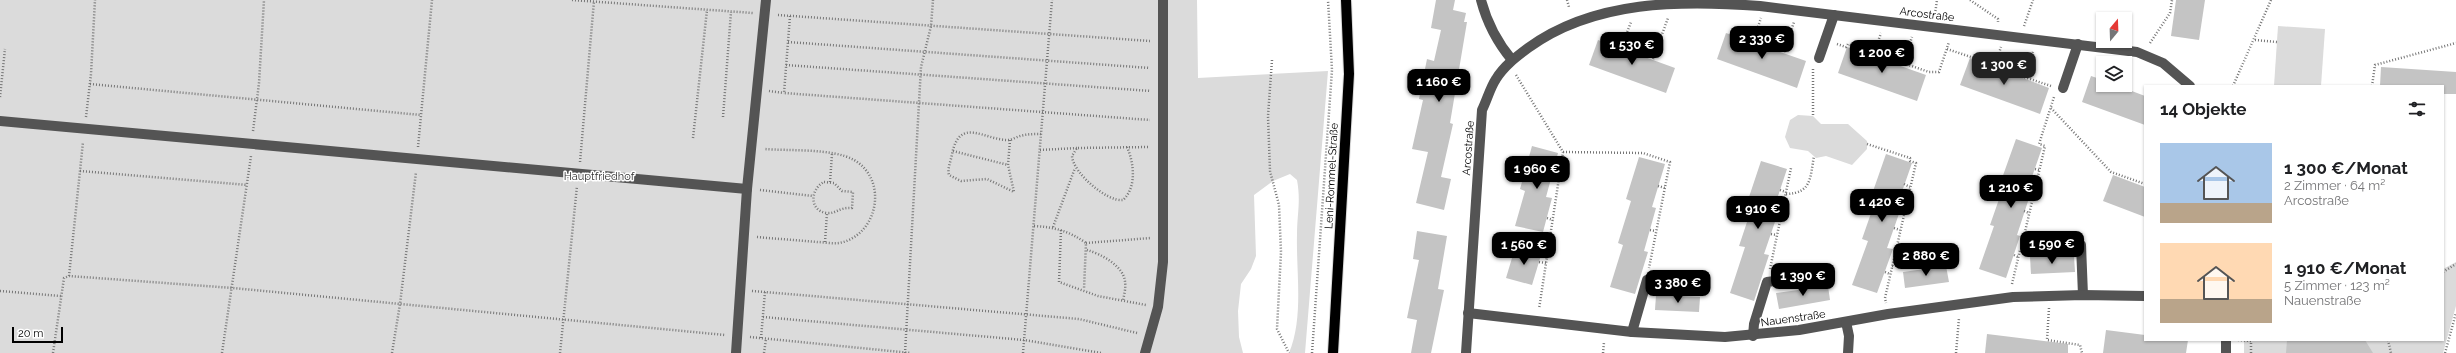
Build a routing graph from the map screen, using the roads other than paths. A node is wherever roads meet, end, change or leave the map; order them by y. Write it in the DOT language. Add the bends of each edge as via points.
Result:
graph roads {
  1 [pos="766,0"];
  2 [pos="1163,0"];
  3 [pos="1346,0"];
  4 [pos="1481,0"];
  5 [pos="1834,15"];
  6 [pos="2078,44"];
  7 [pos="1819,58"];
  8 [pos="1512,60"];
  9 [pos="2189,85"];
  10 [pos="2061,88"];
  11 [pos="0,121"];
  12 [pos="747,189"];
  13 [pos="2032,246"];
  14 [pos="1818,275"];
  15 [pos="1701,284"];
  16 [pos="2083,295"];
  17 [pos="2144,296"];
  18 [pos="1468,313"];
  19 [pos="1846,322"];
  20 [pos="1632,332"];
  21 [pos="1753,336"];
  22 [pos="2226,341"];
  23 [pos="736,353"];
  24 [pos="1145,353"];
  25 [pos="1333,353"];
  26 [pos="1466,353"];
  27 [pos="1848,353"];
  28 [pos="2226,353"];
  1 -- 12 [label="street"];
  2 -- 24 [label="street" via="1164,237 1158,307"];
  3 -- 25 [label="main road, Leni-Rommel-Straße" via="1349,74"];
  4 -- 8 [label="street" via="1489,26"];
  5 -- 6 [label="street, Arcostraße"];
  5 -- 7 [label="street"];
  5 -- 8 [label="street, Arcostraße" via="1706,2 1631,6 1581,17 1544,35"];
  6 -- 9 [label="street, Arcostraße" via="2144,55 2163,63"];
  6 -- 10 [label="street"];
  8 -- 18 [label="street, Arcostraße" via="1495,80 1482,110"];
  11 -- 12 [label="street"];
  12 -- 23 [label="street"];
  13 -- 16 [label="street" via="2081,245"];
  14 -- 21 [label="street" via="1767,282 1754,324"];
  15 -- 20 [label="street" via="1647,280"];
  16 -- 17 [label="street, Nauenstraße"];
  16 -- 19 [label="street, Nauenstraße" via="2013,297 1960,303"];
  18 -- 20 [label="street, Nauenstraße"];
  18 -- 26 [label="street, Arcostraße"];
  19 -- 21 [label="street, Nauenstraße"];
  19 -- 27 [label="street" via="1849,336"];
  20 -- 21 [label="street, Nauenstraße"];
  22 -- 28 [label="street"];
}
